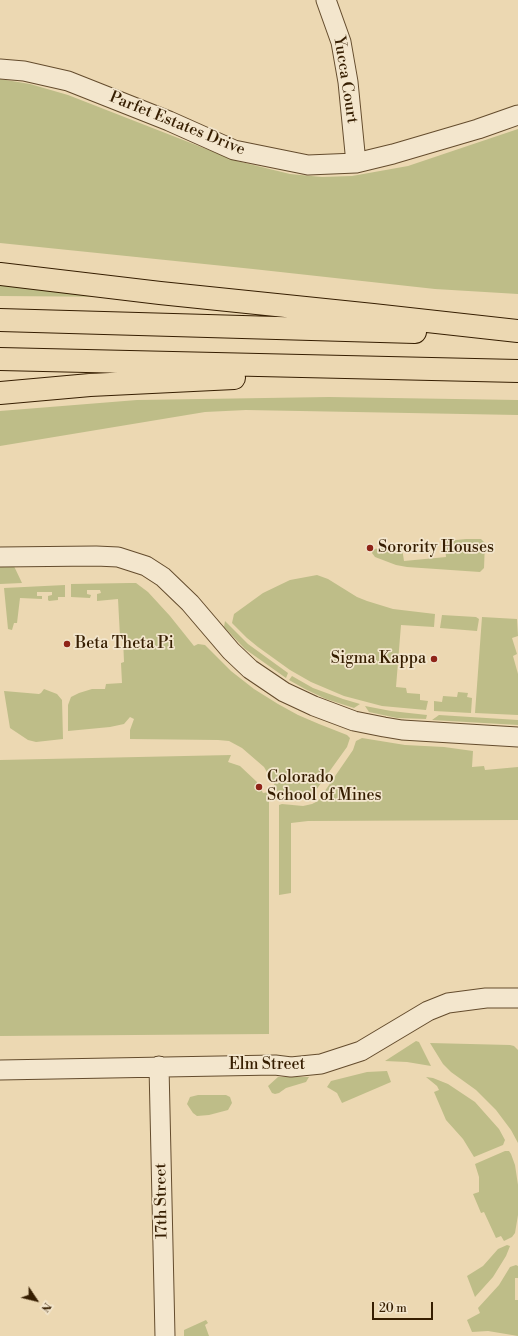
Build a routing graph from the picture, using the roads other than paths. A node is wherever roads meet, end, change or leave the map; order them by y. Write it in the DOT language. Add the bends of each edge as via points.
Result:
graph roads {
  1 [pos="326,0"];
  2 [pos="0,69"];
  3 [pos="518,115"];
  4 [pos="356,163"];
  5 [pos="0,274"];
  6 [pos="0,320"];
  7 [pos="518,331"];
  8 [pos="518,334"];
  9 [pos="0,359"];
  10 [pos="429,369"];
  11 [pos="518,371"];
  12 [pos="0,393"];
  13 [pos="0,557"];
  14 [pos="518,737"];
  15 [pos="518,998"];
  16 [pos="159,1066"];
  17 [pos="0,1070"];
  18 [pos="165,1336"];
  1 -- 4 [label="street, Yucca Court" via="341,42 348,82"];
  2 -- 4 [label="street, Parfet Estates Drive" via="24,71 68,81 234,150 308,165"];
  3 -- 4 [label="street, Parfet Estates Drive" via="478,129"];
  5 -- 7 [label="highway"];
  6 -- 8 [label="highway"];
  9 -- 10 [label="highway"];
  10 -- 11 [label="highway"];
  10 -- 12 [label="highway" via="106,384"];
  13 -- 14 [label="street" via="118,557 146,566 163,577 190,603 250,669 284,692 314,706 354,721 402,730"];
  15 -- 16 [label="street, Elm Street" via="486,998 448,1003 428,1011 361,1051 321,1064 292,1067"];
  16 -- 17 [label="street, Elm Street"];
  16 -- 18 [label="street, 17th Street"];
}
